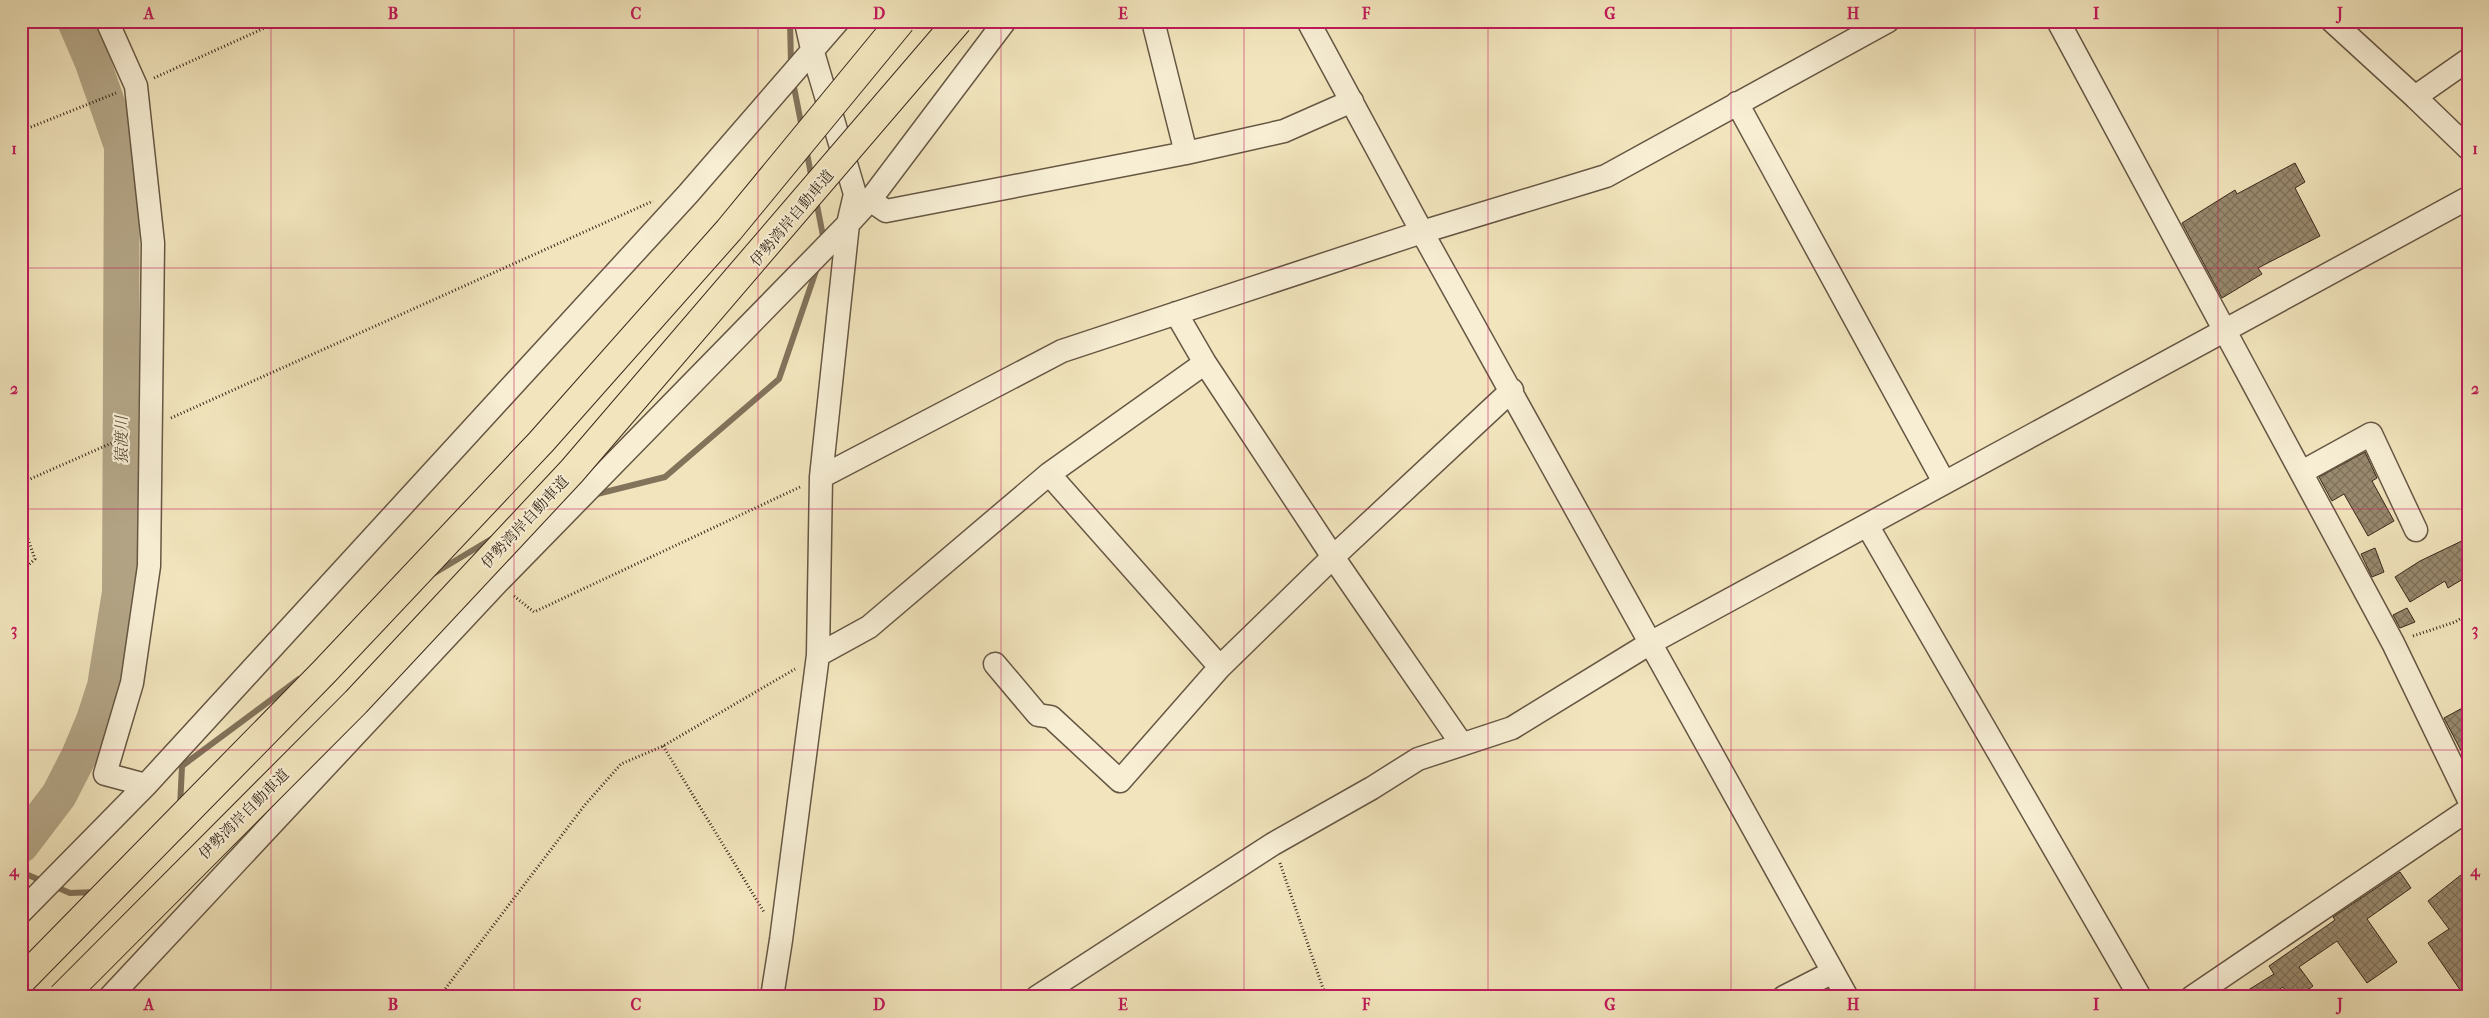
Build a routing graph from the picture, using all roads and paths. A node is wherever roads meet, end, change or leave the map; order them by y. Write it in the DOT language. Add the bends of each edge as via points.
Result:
graph roads {
  1 [pos="107,21"];
  2 [pos="280,21"];
  3 [pos="808,21"];
  4 [pos="838,21"];
  5 [pos="901,21"];
  6 [pos="958,21"];
  7 [pos="1005,21"];
  8 [pos="1154,21"];
  9 [pos="1308,21"];
  10 [pos="1888,21"];
  11 [pos="2058,21"];
  12 [pos="2332,21"];
  13 [pos="812,49"];
  14 [pos="2468,60"];
  15 [pos="132,87"];
  16 [pos="2415,97"];
  17 [pos="1352,100"];
  18 [pos="1737,103"];
  19 [pos="21,131"];
  20 [pos="2468,148"];
  21 [pos="1186,154"];
  22 [pos="658,198"];
  23 [pos="2468,198"];
  24 [pos="870,200"];
  25 [pos="848,224"];
  26 [pos="1422,232"];
  27 [pos="1176,313"];
  28 [pos="2225,331"];
  29 [pos="1205,363"];
  30 [pos="1512,390"];
  31 [pos="145,429"];
  32 [pos="2302,472"];
  33 [pos="1049,474"];
  34 [pos="821,477"];
  35 [pos="1944,482"];
  36 [pos="21,483"];
  37 [pos="21,518"];
  38 [pos="1867,525"];
  39 [pos="2416,530"];
  40 [pos="1333,557"];
  41 [pos="21,572"];
  42 [pos="497,584"];
  43 [pos="2468,614"];
  44 [pos="1652,642"];
  45 [pos="2394,643"];
  46 [pos="818,655"];
  47 [pos="995,664"];
  48 [pos="1220,667"];
  49 [pos="1461,743"];
  50 [pos="663,746"];
  51 [pos="146,786"];
  52 [pos="2468,798"];
  53 [pos="2468,810"];
  54 [pos="1273,844"];
  55 [pos="21,912"];
  56 [pos="781,940"];
  57 [pos="1833,972"];
  58 [pos="21,981"];
  59 [pos="62,997"];
  60 [pos="110,997"];
  61 [pos="439,997"];
  62 [pos="772,997"];
  63 [pos="1037,997"];
  64 [pos="1326,997"];
  65 [pos="1784,997"];
  66 [pos="1847,997"];
  67 [pos="2140,997"];
  68 [pos="2192,997"];
  1 -- 15 [label="street"];
  2 -- 15 [label="path"];
  3 -- 13 [label="street"];
  4 -- 13 [label="street"];
  5 -- 58 [label="highway, bridge" via="729,230 541,442 324,672"];
  6 -- 59 [label="highway, 伊勢湾岸自動車道, bridge" via="572,472 356,702"];
  7 -- 24 [label="street"];
  8 -- 21 [label="street"];
  9 -- 17 [label="street"];
  10 -- 18 [label="street"];
  11 -- 28 [label="street"];
  12 -- 16 [label="street"];
  13 -- 25 [label="street" via="855,194"];
  13 -- 51 [label="street" via="688,194"];
  14 -- 16 [label="street"];
  15 -- 19 [label="path"];
  15 -- 31 [label="street" via="153,243"];
  16 -- 20 [label="street"];
  17 -- 21 [label="street" via="1284,130"];
  17 -- 26 [label="street"];
  18 -- 26 [label="street" via="1606,176"];
  18 -- 35 [label="street"];
  21 -- 24 [label="street" via="886,211"];
  22 -- 31 [label="path"];
  23 -- 28 [label="street"];
  24 -- 25 [label="street"];
  25 -- 34 [label="street"];
  25 -- 42 [label="street"];
  26 -- 27 [label="street"];
  26 -- 30 [label="street"];
  27 -- 29 [label="street"];
  27 -- 34 [label="street" via="1062,351"];
  28 -- 32 [label="street"];
  28 -- 35 [label="street"];
  29 -- 33 [label="street"];
  29 -- 40 [label="street"];
  30 -- 40 [label="street"];
  30 -- 44 [label="street"];
  31 -- 36 [label="path"];
  31 -- 51 [label="street" via="149,566 132,683 105,774"];
  32 -- 39 [label="street" via="2371,434"];
  32 -- 45 [label="street"];
  33 -- 46 [label="street" via="869,628"];
  33 -- 48 [label="street"];
  34 -- 42 [label="path" via="534,612"];
  34 -- 46 [label="street"];
  35 -- 38 [label="street"];
  37 -- 41 [label="path" via="35,559"];
  38 -- 44 [label="street"];
  38 -- 67 [label="street"];
  40 -- 48 [label="street"];
  40 -- 49 [label="street"];
  42 -- 60 [label="street"];
  43 -- 45 [label="path" via="2455,622"];
  44 -- 49 [label="street" via="1512,728"];
  44 -- 57 [label="street"];
  45 -- 52 [label="street"];
  46 -- 50 [label="path"];
  46 -- 56 [label="street"];
  47 -- 48 [label="street" via="1038,715 1051,717 1120,781"];
  49 -- 54 [label="street" via="1418,758"];
  50 -- 56 [label="path"];
  50 -- 61 [label="path" via="621,764 584,806"];
  51 -- 55 [label="street"];
  53 -- 68 [label="street"];
  54 -- 63 [label="street"];
  54 -- 64 [label="path"];
  56 -- 62 [label="street"];
  57 -- 65 [label="street"];
  57 -- 66 [label="street"];
}
